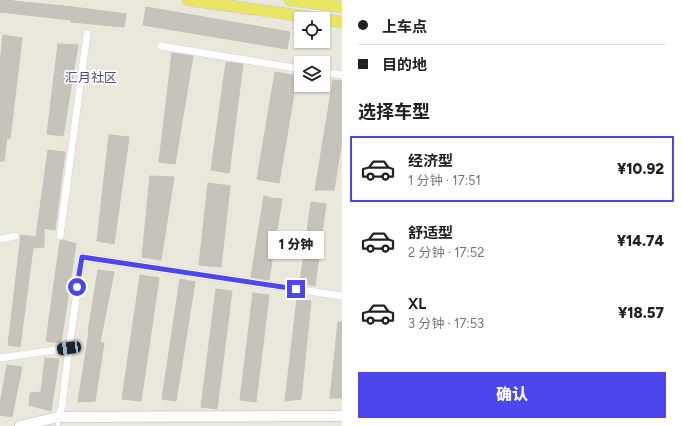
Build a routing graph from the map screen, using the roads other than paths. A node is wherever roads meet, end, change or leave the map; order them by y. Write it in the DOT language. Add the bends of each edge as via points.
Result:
graph roads {
  1 [pos="188,0"];
  2 [pos="290,0"];
  3 [pos="342,7"];
  4 [pos="294,15"];
  5 [pos="330,20"];
  6 [pos="342,22"];
  7 [pos="87,34"];
  8 [pos="161,46"];
  9 [pos="294,68"];
  10 [pos="330,73"];
  11 [pos="342,75"];
  12 [pos="15,236"];
  13 [pos="60,236"];
  14 [pos="0,239"];
  15 [pos="342,296"];
  16 [pos="69,348"];
  17 [pos="0,358"];
  18 [pos="342,416"];
  19 [pos="58,420"];
  20 [pos="20,426"];
  1 -- 4 [label="main road"];
  2 -- 3 [label="main road"];
  5 -- 6 [label="main road"];
  7 -- 13 [label="street"];
  8 -- 9 [label="street"];
  10 -- 11 [label="street"];
  12 -- 14 [label="street"];
  15 -- 16 [label="street" via="82,257"];
  16 -- 17 [label="street"];
  16 -- 19 [label="street"];
  18 -- 19 [label="street"];
  19 -- 20 [label="street"];
}
